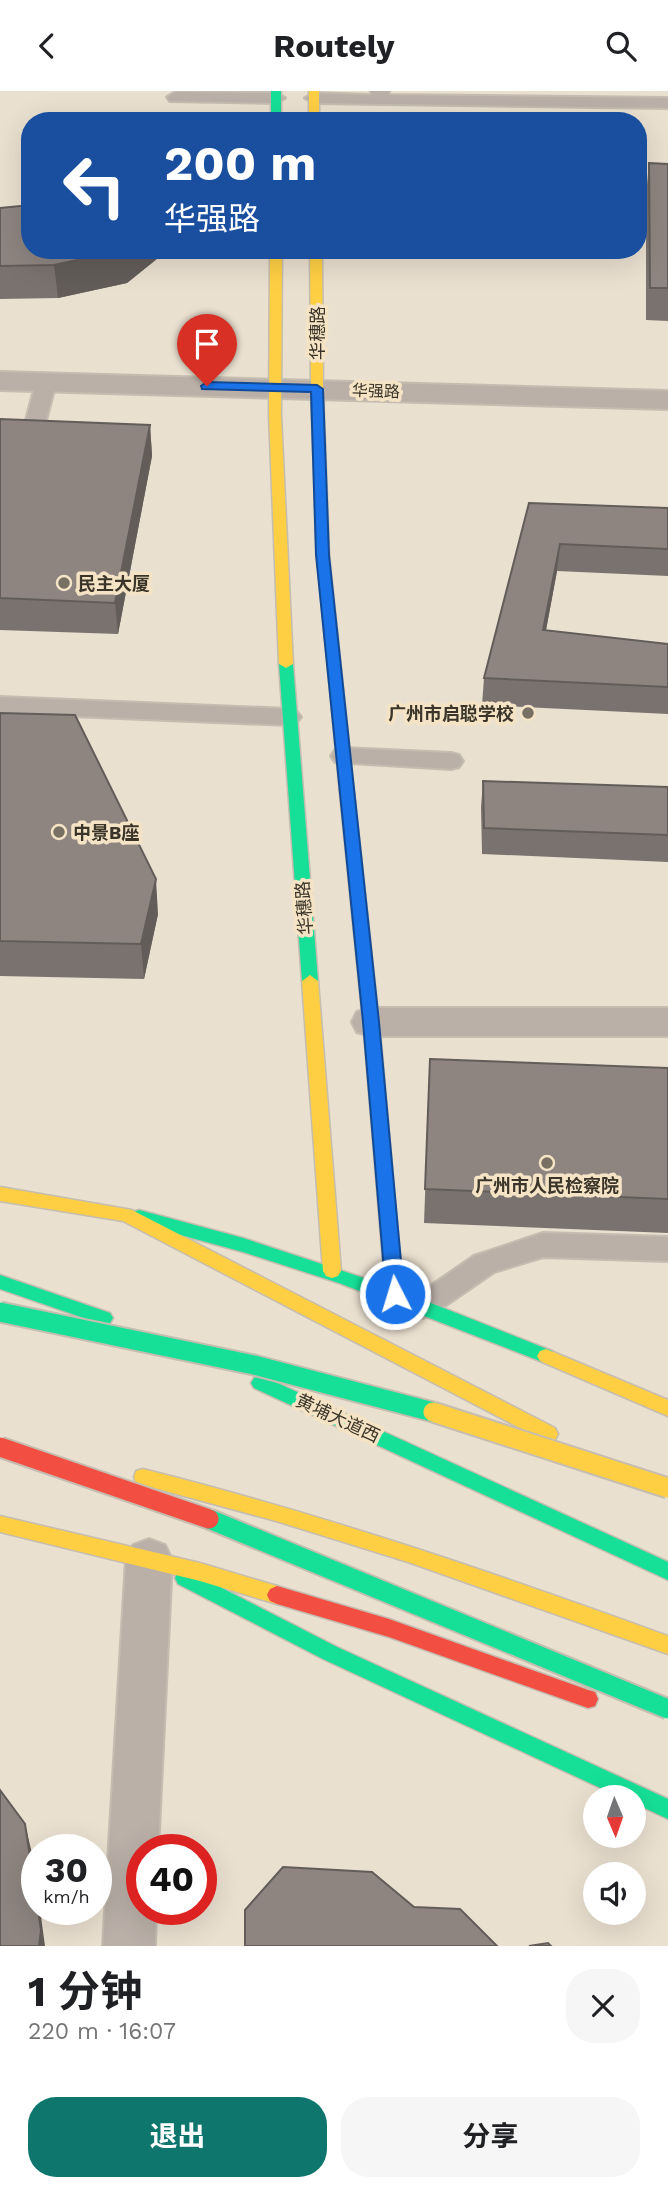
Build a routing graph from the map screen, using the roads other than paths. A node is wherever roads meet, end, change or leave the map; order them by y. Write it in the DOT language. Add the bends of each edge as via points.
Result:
graph roads {
  1 [pos="276,94"];
  2 [pos="314,95"];
  3 [pos="380,95"];
  4 [pos="176,97"];
  5 [pos="668,103"];
  6 [pos="276,112"];
  7 [pos="276,259"];
  8 [pos="316,259"];
  9 [pos="0,381"];
  10 [pos="46,382"];
  11 [pos="275,388"];
  12 [pos="317,389"];
  13 [pos="668,400"];
  14 [pos="34,428"];
  15 [pos="0,705"];
  16 [pos="289,717"];
  17 [pos="343,756"];
  18 [pos="451,761"];
  19 [pos="371,1022"];
  20 [pos="668,1022"];
  21 [pos="0,1194"];
  22 [pos="126,1215"];
  23 [pos="668,1249"];
  24 [pos="332,1271"];
  25 [pos="0,1282"];
  26 [pos="395,1294"];
  27 [pos="423,1306"];
  28 [pos="0,1312"];
  29 [pos="668,1408"];
  30 [pos="0,1448"];
  31 [pos="668,1489"];
  32 [pos="0,1524"];
  33 [pos="149,1560"];
  34 [pos="668,1571"];
  35 [pos="668,1645"];
  36 [pos="569,1672"];
  37 [pos="608,1706"];
  38 [pos="668,1709"];
  39 [pos="635,1712"];
  40 [pos="668,1809"];
  41 [pos="129,1946"];
  1 -- 4 [label="lane"];
  1 -- 6 [label="main road"];
  2 -- 3 [label="lane"];
  3 -- 5 [label="lane"];
  7 -- 11 [label="main road, 华穗路"];
  8 -- 12 [label="main road, 华穗路"];
  9 -- 10 [label="street, 华强路"];
  10 -- 11 [label="street, 华强路"];
  10 -- 14 [label="lane"];
  11 -- 12 [label="street, 华强路"];
  11 -- 16 [label="main road, 华穗路" via="276,512"];
  12 -- 13 [label="street, 华强路"];
  12 -- 17 [label="main road, 华穗路" via="323,555"];
  15 -- 16 [label="lane"];
  16 -- 24 [label="main road, 华穗路"];
  17 -- 18 [label="lane"];
  17 -- 19 [label="main road, 华穗路"];
  19 -- 20 [label="street"];
  19 -- 26 [label="main road, 华穗路"];
  21 -- 22 [label="main road"];
  22 -- 24 [label="main road" via="211,1233"];
  22 -- 31 [label="main road" via="532,1426"];
  23 -- 27 [label="lane" via="543,1245 484,1264"];
  24 -- 26 [label="main road"];
  25 -- 34 [label="main road, 黄埔大道西" via="127,1326 217,1364"];
  26 -- 27 [label="main road"];
  27 -- 29 [label="main road"];
  28 -- 31 [label="main road, bridge" via="321,1380 432,1410"];
  30 -- 35 [label="main road" via="156,1480 284,1514 401,1549"];
  30 -- 36 [label="main road, bridge" via="247,1533"];
  32 -- 33 [label="main road"];
  33 -- 37 [label="main road" via="389,1628"];
  33 -- 40 [label="main road" via="330,1653"];
  33 -- 41 [label="street"];
  36 -- 38 [label="main road, bridge"];
  36 -- 39 [label="main road"];
}
